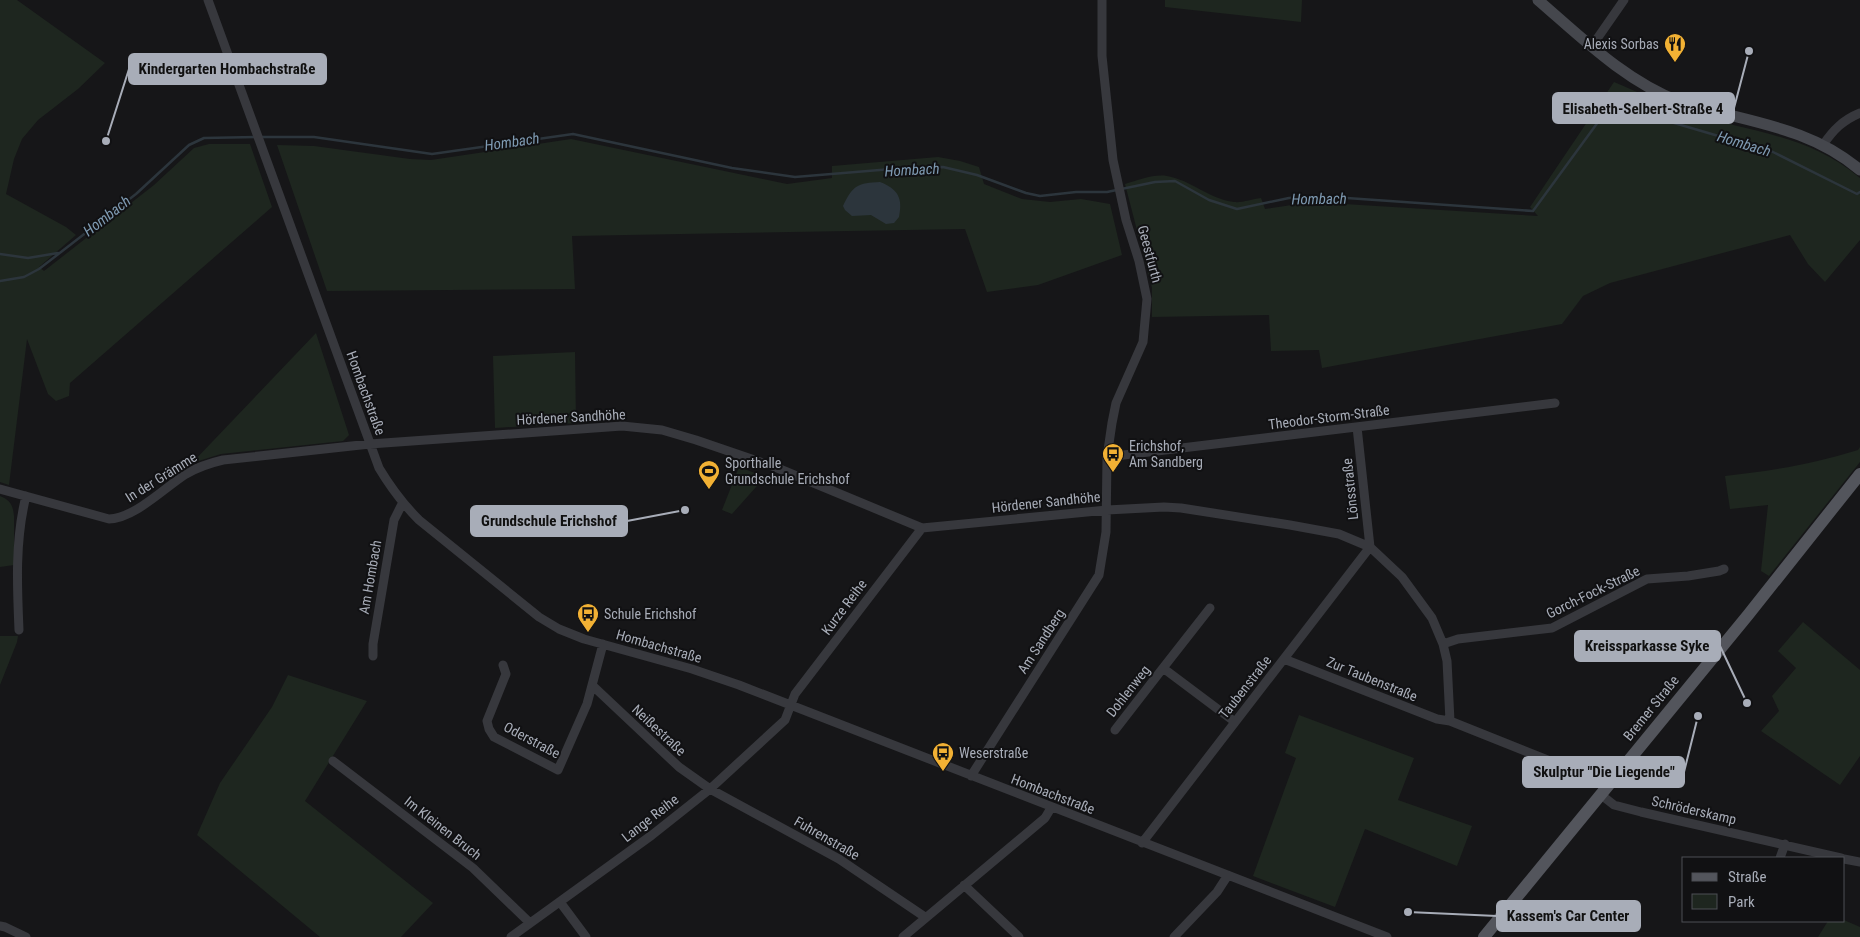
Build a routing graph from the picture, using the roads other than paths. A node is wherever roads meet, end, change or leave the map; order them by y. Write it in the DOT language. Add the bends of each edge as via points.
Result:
graph roads {
  1 [pos="208,0"];
  2 [pos="1102,0"];
  3 [pos="1538,0"];
  4 [pos="1624,0"];
  5 [pos="1592,46"];
  6 [pos="1860,113"];
  7 [pos="1822,145"];
  8 [pos="1860,170"];
  9 [pos="1555,403"];
  10 [pos="1357,427"];
  11 [pos="370,444"];
  12 [pos="1108,458"];
  13 [pos="1860,474"];
  14 [pos="0,489"];
  15 [pos="26,496"];
  16 [pos="402,504"];
  17 [pos="1107,510"];
  18 [pos="922,528"];
  19 [pos="1370,547"];
  20 [pos="1724,569"];
  21 [pos="1210,608"];
  22 [pos="19,630"];
  23 [pos="603,644"];
  24 [pos="1443,644"];
  25 [pos="373,656"];
  26 [pos="1284,659"];
  27 [pos="503,665"];
  28 [pos="1163,668"];
  29 [pos="593,686"];
  30 [pos="791,705"];
  31 [pos="1450,721"];
  32 [pos="1235,722"];
  33 [pos="1115,730"];
  34 [pos="333,761"];
  35 [pos="971,776"];
  36 [pos="710,789"];
  37 [pos="1604,789"];
  38 [pos="1051,808"];
  39 [pos="1142,843"];
  40 [pos="1786,844"];
  41 [pos="1780,857"];
  42 [pos="1835,857"];
  43 [pos="1845,860"];
  44 [pos="1860,862"];
  45 [pos="1228,875"];
  46 [pos="964,886"];
  47 [pos="560,902"];
  48 [pos="925,918"];
  49 [pos="530,924"];
  50 [pos="0,926"];
  51 [pos="1363,933"];
  52 [pos="26,937"];
  53 [pos="511,937"];
  54 [pos="586,937"];
  55 [pos="903,937"];
  56 [pos="1019,937"];
  57 [pos="1174,937"];
  58 [pos="1387,937"];
  59 [pos="1484,937"];
  1 -- 11 [label="street, Hombachstraße"];
  2 -- 12 [label="street, Geestfurth" via="1106,103 1118,186 1147,299 1143,342 1116,403"];
  3 -- 5 [label="main road"];
  4 -- 5 [label="street"];
  5 -- 7 [label="main road" via="1658,93 1795,132"];
  6 -- 7 [label="street" via="1839,125"];
  7 -- 8 [label="main road"];
  9 -- 10 [label="street, Theodor-Storm-Straße"];
  10 -- 12 [label="street, Theodor-Storm-Straße"];
  10 -- 19 [label="street, Lönsstraße"];
  11 -- 15 [label="street, In der Grämme" via="208,464 187,473 117,519"];
  11 -- 16 [label="street, Hombachstraße" via="379,468"];
  11 -- 18 [label="street, Hördener Sandhöhe" via="622,426 662,430 775,467"];
  12 -- 17 [label="street, Geestfurth"];
  13 -- 37 [label="main road, Bremer Straße"];
  14 -- 15 [label="street, In der Grämme"];
  15 -- 22 [label="street" via="18,542"];
  16 -- 23 [label="street, Hombachstraße" via="540,616 559,629"];
  16 -- 25 [label="street, Am Hombach" via="394,520"];
  17 -- 18 [label="street, Hördener Sandhöhe"];
  17 -- 19 [label="street, Hördener Sandhöhe" via="1181,508 1339,534"];
  17 -- 35 [label="street, Am Sandberg" via="1099,576"];
  18 -- 30 [label="street, Kurze Reihe" via="795,694"];
  19 -- 24 [label="street, Hördener Sandhöhe" via="1402,577 1432,618"];
  19 -- 26 [label="street, Taubenstraße"];
  20 -- 24 [label="street, Gorch-Fock-Straße" via="1648,580 1552,628 1458,639"];
  21 -- 28 [label="street, Dohlenweg"];
  23 -- 29 [label="street, Oderstraße"];
  23 -- 30 [label="street, Hombachstraße" via="692,669"];
  24 -- 31 [label="street, Hördener Sandhöhe"];
  26 -- 31 [label="street, Zur Taubenstraße" via="1437,720"];
  26 -- 32 [label="street, Taubenstraße"];
  27 -- 29 [label="street, Oderstraße" via="506,674 487,721 489,729 494,737 558,770"];
  28 -- 32 [label="street"];
  28 -- 33 [label="street, Dohlenweg"];
  29 -- 36 [label="street, Neißestraße" via="679,767"];
  30 -- 35 [label="street, Hombachstraße"];
  30 -- 36 [label="street, Lange Reihe" via="785,720"];
  31 -- 37 [label="street"];
  32 -- 39 [label="street, Taubenstraße"];
  34 -- 49 [label="street, Im Kleinen Bruch" via="473,868"];
  35 -- 38 [label="street, Hombachstraße"];
  36 -- 47 [label="street, Lange Reihe"];
  36 -- 48 [label="street, Fuhrenstraße" via="840,859"];
  37 -- 40 [label="street, Schröderskamp" via="1614,805"];
  37 -- 59 [label="main road, Bremer Straße"];
  38 -- 39 [label="street, Hombachstraße"];
  38 -- 46 [label="street" via="1045,818"];
  39 -- 45 [label="street, Hombachstraße"];
  40 -- 41 [label="street"];
  40 -- 42 [label="street, Schröderskamp"];
  43 -- 44 [label="street, Schröderskamp"];
  45 -- 51 [label="street, Hombachstraße"];
  45 -- 57 [label="street" via="1217,892"];
  46 -- 48 [label="street"];
  46 -- 56 [label="street"];
  47 -- 49 [label="street, Lange Reihe"];
  47 -- 54 [label="street"];
  48 -- 55 [label="street"];
  49 -- 53 [label="street, Lange Reihe"];
  50 -- 52 [label="street"];
  51 -- 58 [label="street, Hombachstraße"];
}
